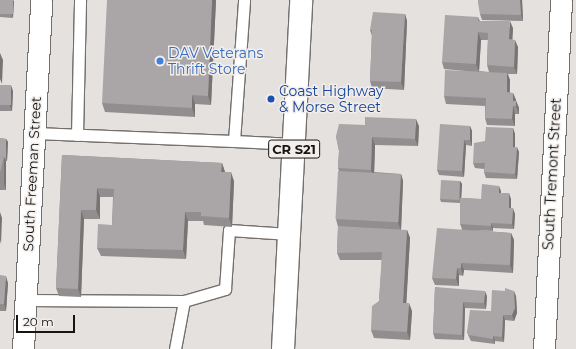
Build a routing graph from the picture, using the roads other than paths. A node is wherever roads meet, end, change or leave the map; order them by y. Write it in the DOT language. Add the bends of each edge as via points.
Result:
graph roads {
  1 [pos="41,0"];
  2 [pos="80,0"];
  3 [pos="244,0"];
  4 [pos="302,0"];
  5 [pos="560,0"];
  6 [pos="34,133"];
  7 [pos="77,135"];
  8 [pos="234,141"];
  9 [pos="294,144"];
  10 [pos="289,234"];
  11 [pos="26,300"];
  12 [pos="184,301"];
  13 [pos="23,349"];
  14 [pos="175,349"];
  15 [pos="284,349"];
  16 [pos="544,349"];
  1 -- 6 [label="street, South Freeman Street"];
  2 -- 7 [label="lane"];
  3 -- 8 [label="lane"];
  4 -- 9 [label="main road, CR S21"];
  5 -- 16 [label="street, South Tremont Street"];
  6 -- 7 [label="lane"];
  6 -- 11 [label="street, South Freeman Street"];
  7 -- 8 [label="lane"];
  8 -- 9 [label="lane"];
  9 -- 10 [label="main road, CR S21"];
  10 -- 12 [label="lane" via="229,230 225,289"];
  10 -- 15 [label="main road, CR S21"];
  11 -- 12 [label="lane"];
  11 -- 13 [label="street, South Freeman Street"];
  12 -- 14 [label="lane"];
}
